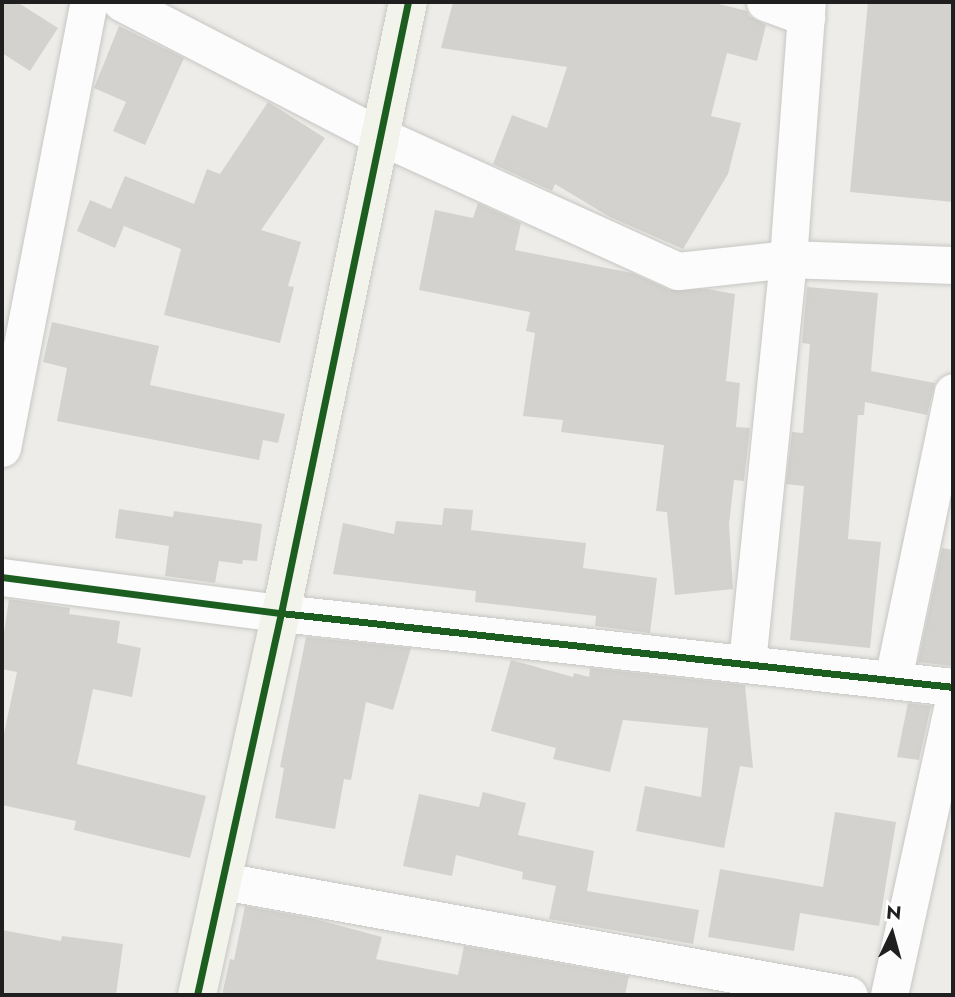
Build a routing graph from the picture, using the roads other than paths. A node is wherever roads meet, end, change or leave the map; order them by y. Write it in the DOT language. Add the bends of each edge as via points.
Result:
graph roads {
  1 [pos="89,2"];
  2 [pos="121,2"];
  3 [pos="408,2"];
  4 [pos="765,2"];
  5 [pos="807,9"];
  6 [pos="378,135"];
  7 [pos="788,259"];
  8 [pos="953,265"];
  9 [pos="953,392"];
  10 [pos="2,448"];
  11 [pos="2,577"];
  12 [pos="281,612"];
  13 [pos="747,663"];
  14 [pos="893,680"];
  15 [pos="953,687"];
  16 [pos="953,704"];
  17 [pos="223,881"];
  18 [pos="197,995"];
  19 [pos="849,995"];
  20 [pos="889,995"];
  1 -- 10 [label="street"];
  2 -- 6 [label="street"];
  3 -- 6 [label="street"];
  4 -- 5 [label="street"];
  5 -- 7 [label="street"];
  6 -- 7 [label="street" via="678,271"];
  6 -- 12 [label="street"];
  7 -- 8 [label="street"];
  7 -- 13 [label="street"];
  9 -- 14 [label="street"];
  11 -- 12 [label="street"];
  12 -- 13 [label="street"];
  12 -- 17 [label="street"];
  13 -- 14 [label="street"];
  14 -- 15 [label="street"];
  16 -- 20 [label="street"];
  17 -- 18 [label="street"];
  17 -- 19 [label="street"];
}
